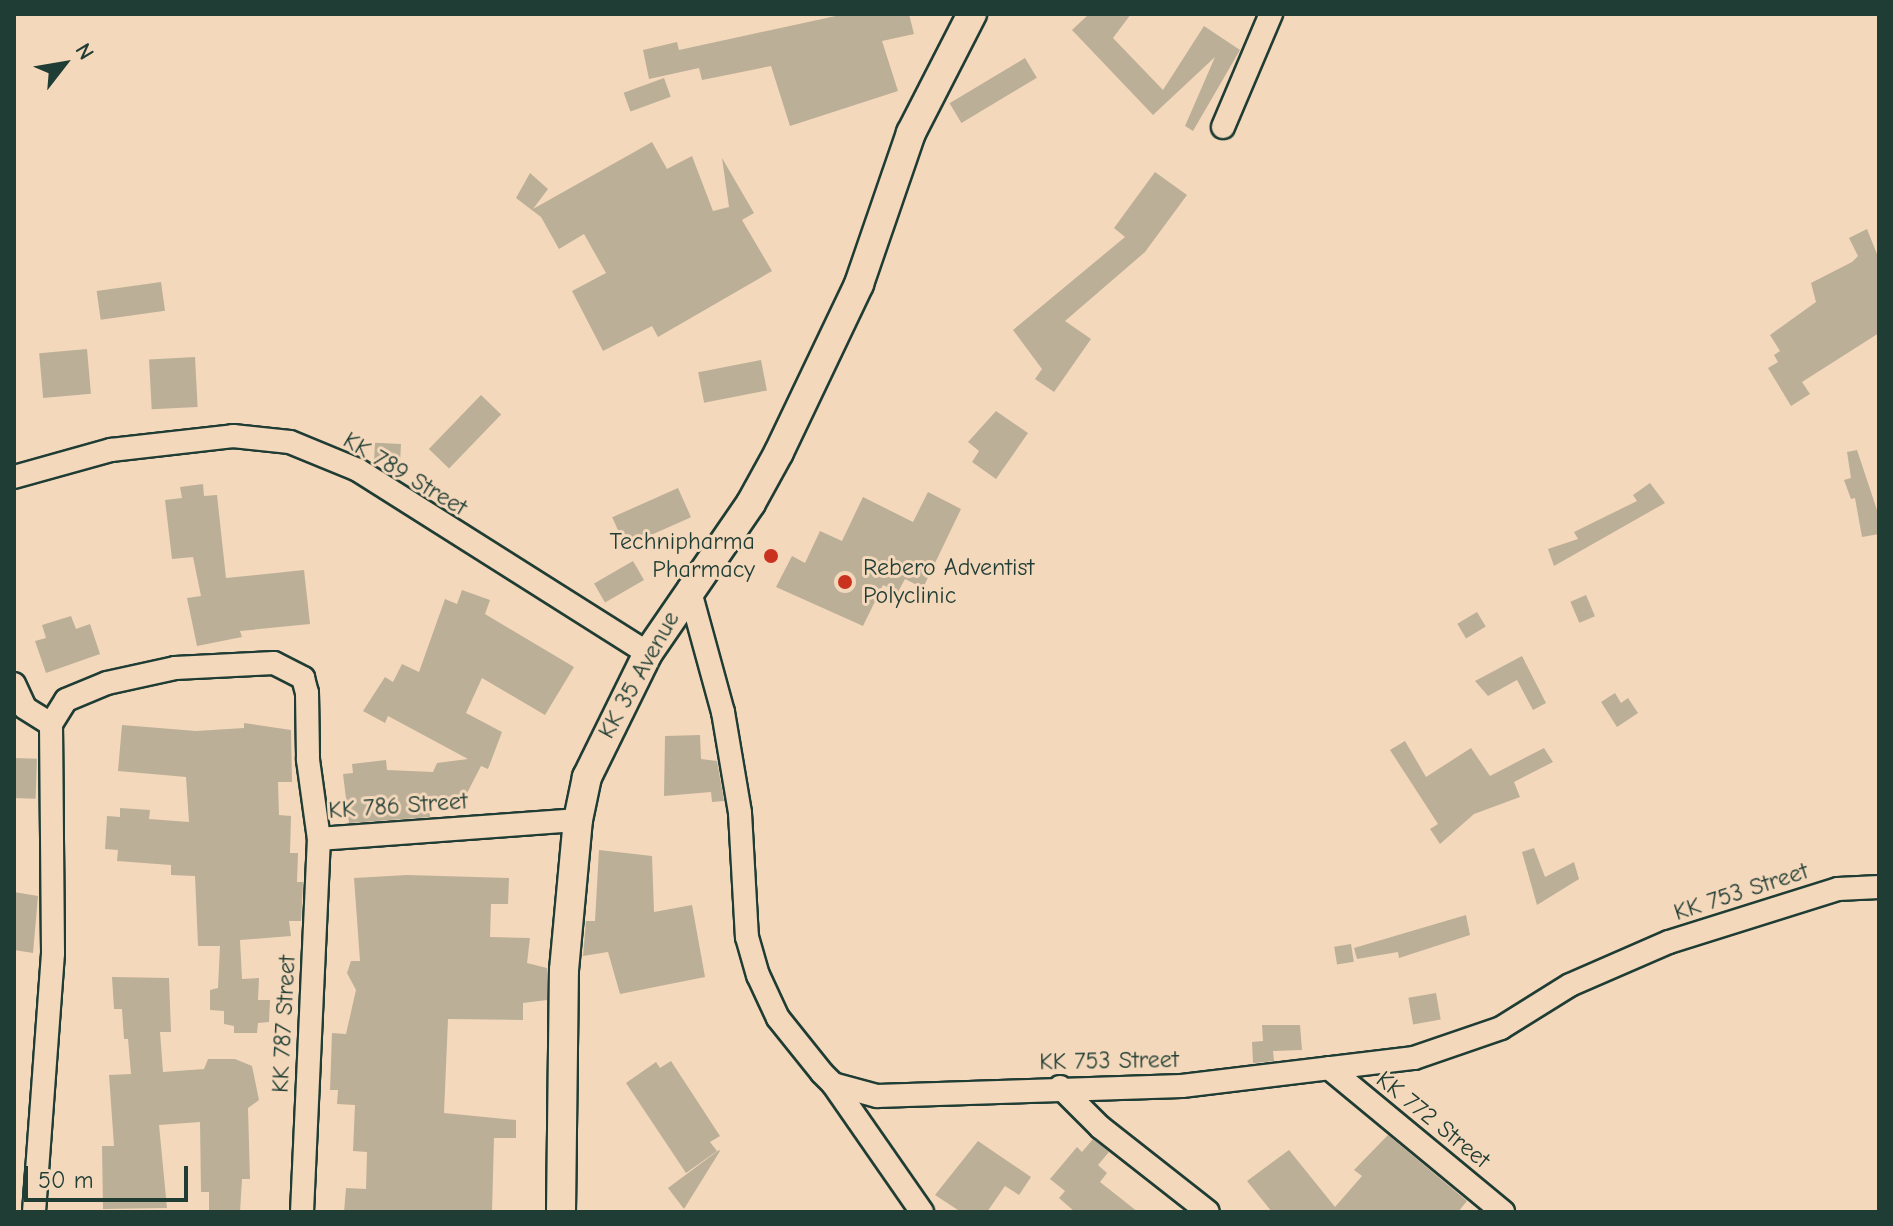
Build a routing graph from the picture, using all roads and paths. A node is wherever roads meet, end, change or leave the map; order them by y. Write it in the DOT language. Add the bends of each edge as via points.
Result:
graph roads {
  1 [pos="972,14"];
  2 [pos="1271,14"];
  3 [pos="1223,127"];
  4 [pos="14,477"];
  5 [pos="689,588"];
  6 [pos="648,653"];
  7 [pos="14,684"];
  8 [pos="20,714"];
  9 [pos="51,724"];
  10 [pos="578,820"];
  11 [pos="319,839"];
  12 [pos="1879,887"];
  13 [pos="1329,1068"];
  14 [pos="833,1084"];
  15 [pos="1060,1087"];
  16 [pos="34,1212"];
  17 [pos="302,1212"];
  18 [pos="561,1212"];
  19 [pos="922,1212"];
  20 [pos="1208,1212"];
  21 [pos="1503,1212"];
  1 -- 5 [label="main road, KK 35 Avenue" via="911,133 859,284 779,452 751,503"];
  2 -- 3 [label="street"];
  4 -- 6 [label="street, KK 789 Street" via="111,450 233,436 290,442 358,470"];
  5 -- 6 [label="main road, KK 35 Avenue"];
  5 -- 14 [label="street" via="725,727 740,813 747,937 758,975 778,1018"];
  6 -- 10 [label="main road, KK 35 Avenue" via="605,732"];
  7 -- 8 [label="street"];
  8 -- 9 [label="street"];
  9 -- 11 [label="street, KK 786 Street" via="73,695 175,668 241,661 293,670 303,678 307,693 308,760"];
  9 -- 16 [label="street" via="53,953"];
  10 -- 11 [label="street, KK 786 Street"];
  10 -- 18 [label="main road, KK 35 Avenue" via="564,970"];
  11 -- 17 [label="street, KK 787 Street"];
  12 -- 13 [label="street, KK 753 Street" via="1838,889 1669,942 1570,985 1501,1028 1451,1048 1374,1066"];
  13 -- 15 [label="street, KK 753 Street" via="1182,1086"];
  13 -- 21 [label="street, KK 772 Street"];
  14 -- 15 [label="street, KK 753 Street" via="877,1096 911,1097"];
  14 -- 19 [label="street"];
  15 -- 20 [label="street" via="1111,1137"];
}
